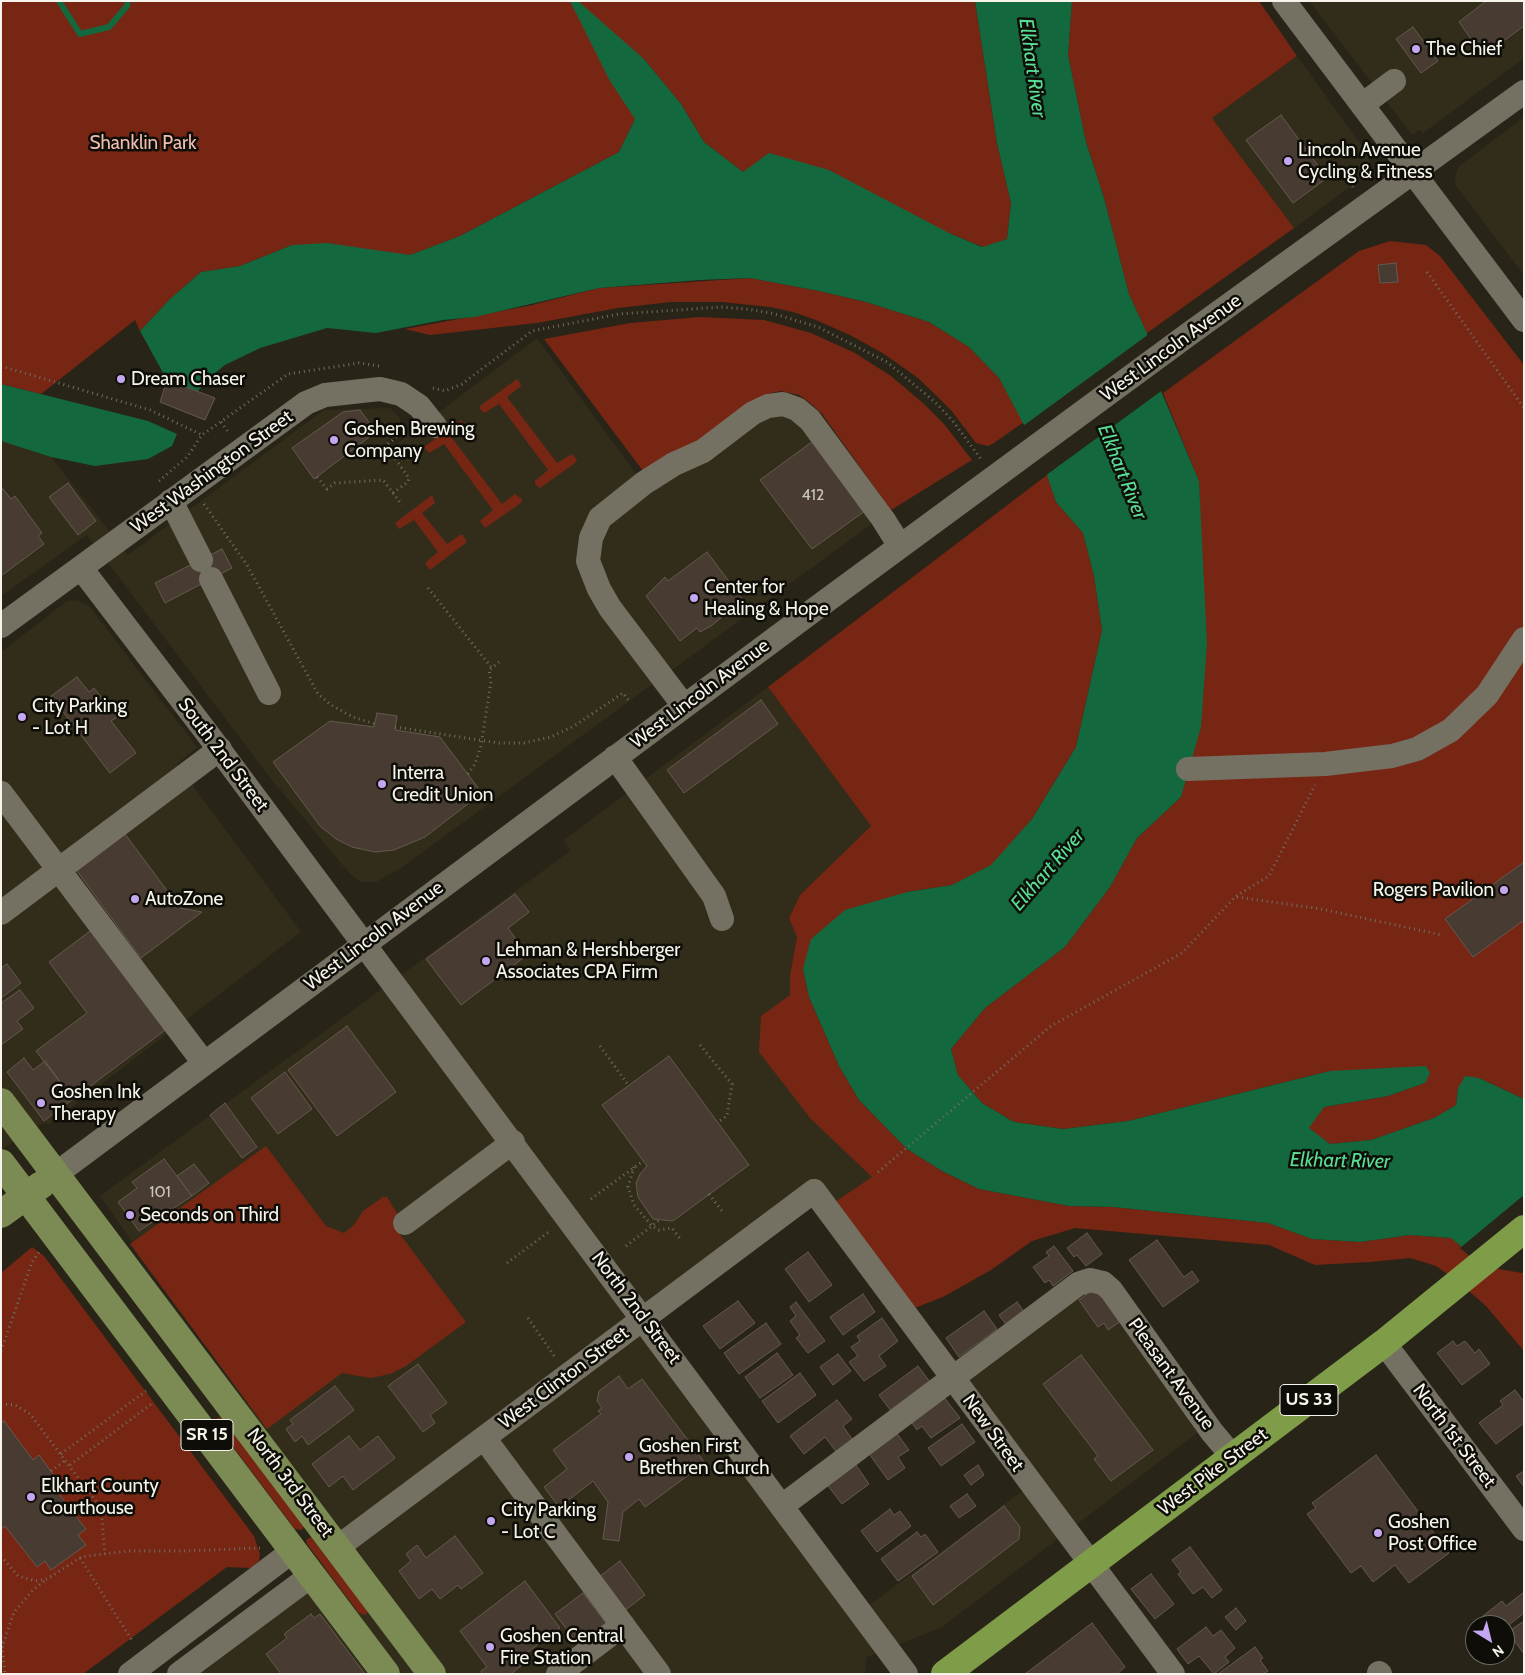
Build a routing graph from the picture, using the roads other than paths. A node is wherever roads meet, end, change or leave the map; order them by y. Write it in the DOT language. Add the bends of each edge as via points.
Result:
graph roads {
  1 [pos="1284,1"];
  2 [pos="1394,81"];
  3 [pos="1524,92"];
  4 [pos="1362,104"];
  5 [pos="1413,173"];
  6 [pos="1524,320"];
  7 [pos="435,426"];
  8 [pos="171,501"];
  9 [pos="900,546"];
  10 [pos="81,568"];
  11 [pos="1,626"];
  12 [pos="1524,639"];
  13 [pos="269,693"];
  14 [pos="684,706"];
  15 [pos="220,749"];
  16 [pos="615,757"];
  17 [pos="1188,768"];
  18 [pos="1,793"];
  19 [pos="60,870"];
  20 [pos="1,913"];
  21 [pos="722,919"];
  22 [pos="364,943"];
  23 [pos="204,1063"];
  24 [pos="1,1102"];
  25 [pos="512,1142"];
  26 [pos="1,1163"];
  27 [pos="56,1174"];
  28 [pos="814,1191"];
  29 [pos="26,1196"];
  30 [pos="1,1214"];
  31 [pos="405,1223"];
  32 [pos="1524,1229"];
  33 [pos="644,1319"];
  34 [pos="1384,1343"];
  35 [pos="952,1377"];
  36 [pos="484,1438"];
  37 [pos="1233,1457"];
  38 [pos="782,1506"];
  39 [pos="1524,1529"];
  40 [pos="338,1547"];
  41 [pos="294,1550"];
  42 [pos="1090,1565"];
  43 [pos="312,1575"];
  44 [pos="623,1625"];
  45 [pos="144,1670"];
  46 [pos="180,1674"];
  47 [pos="386,1674"];
  48 [pos="432,1674"];
  49 [pos="558,1674"];
  50 [pos="659,1674"];
  51 [pos="906,1674"];
  52 [pos="945,1674"];
  53 [pos="1173,1674"];
  1 -- 4 [label="street"];
  2 -- 4 [label="street"];
  3 -- 5 [label="street, West Lincoln Avenue"];
  4 -- 5 [label="street"];
  5 -- 6 [label="street"];
  5 -- 9 [label="street, West Lincoln Avenue"];
  7 -- 8 [label="street, West Washington Street" via="419,406 401,394 380,389 325,395 306,403"];
  8 -- 10 [label="street, West Washington Street"];
  8 -- 13 [label="street"];
  9 -- 14 [label="street, West Lincoln Avenue"];
  9 -- 14 [label="street" via="816,427 797,408 784,404 768,406 753,413 703,451 657,474 608,510 594,529 588,549 592,574 604,598"];
  10 -- 11 [label="street, West Washington Street"];
  10 -- 15 [label="street, South 2nd Street"];
  12 -- 17 [label="street" via="1486,695 1451,730 1417,749 1392,756 1325,764"];
  14 -- 16 [label="street, West Lincoln Avenue"];
  15 -- 19 [label="street"];
  15 -- 22 [label="street, South 2nd Street"];
  16 -- 21 [label="street" via="714,896"];
  16 -- 22 [label="street, West Lincoln Avenue"];
  18 -- 19 [label="street"];
  19 -- 20 [label="street"];
  19 -- 23 [label="street"];
  22 -- 23 [label="street, West Lincoln Avenue"];
  22 -- 25 [label="street, North 2nd Street"];
  23 -- 27 [label="street, West Lincoln Avenue"];
  24 -- 27 [label="main road, SR 15"];
  25 -- 31 [label="street"];
  25 -- 33 [label="street, North 2nd Street"];
  26 -- 29 [label="main road, SR 15"];
  27 -- 29 [label="main road, West Lincoln Avenue"];
  27 -- 40 [label="main road, North 3rd Street / SR 15"];
  28 -- 33 [label="street, West Clinton Street"];
  28 -- 35 [label="street, New Street"];
  29 -- 30 [label="main road, West Lincoln Avenue"];
  29 -- 41 [label="main road, North 3rd Street / SR 15"];
  32 -- 34 [label="highway, West Pike Street / US 33"];
  33 -- 36 [label="street, West Clinton Street"];
  33 -- 38 [label="street, North 2nd Street"];
  34 -- 37 [label="highway, West Pike Street / US 33"];
  34 -- 39 [label="street, North 1st Street"];
  35 -- 37 [label="street, Pleasant Avenue" via="1078,1284 1090,1280 1103,1282"];
  35 -- 38 [label="street"];
  35 -- 42 [label="street, New Street"];
  36 -- 40 [label="street, West Clinton Street"];
  36 -- 44 [label="street"];
  37 -- 42 [label="highway, West Pike Street / US 33"];
  38 -- 51 [label="street, North 2nd Street"];
  40 -- 48 [label="main road, North 3rd Street / SR 15"];
  41 -- 43 [label="main road, North 3rd Street / SR 15"];
  41 -- 45 [label="street"];
  42 -- 52 [label="highway, West Pike Street / US 33"];
  42 -- 53 [label="street, New Street"];
  43 -- 46 [label="street"];
  43 -- 47 [label="main road, North 3rd Street / SR 15"];
  44 -- 49 [label="street"];
  44 -- 50 [label="street"];
}
